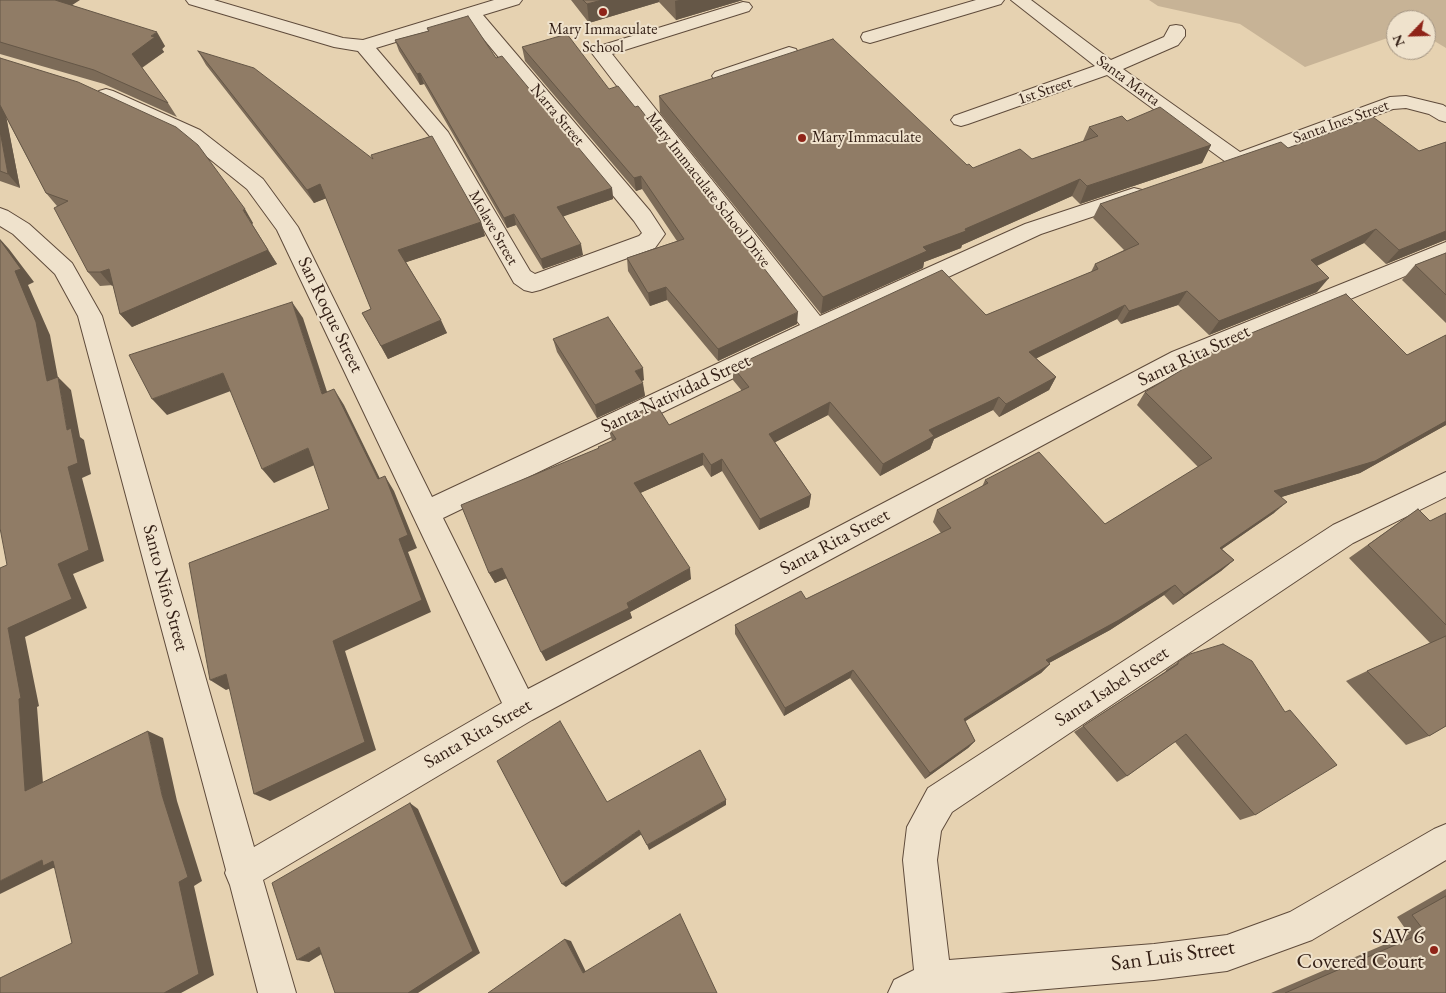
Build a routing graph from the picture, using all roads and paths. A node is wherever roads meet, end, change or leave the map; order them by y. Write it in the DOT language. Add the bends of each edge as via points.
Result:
graph roads {
  1 [pos="195,0"];
  2 [pos="513,0"];
  3 [pos="994,0"];
  4 [pos="1020,0"];
  5 [pos="743,7"];
  6 [pos="472,13"];
  7 [pos="1176,30"];
  8 [pos="870,37"];
  9 [pos="364,46"];
  10 [pos="789,52"];
  11 [pos="1109,68"];
  12 [pos="706,82"];
  13 [pos="87,88"];
  14 [pos="1446,116"];
  15 [pos="960,120"];
  16 [pos="1237,160"];
  17 [pos="1209,169"];
  18 [pos="1153,188"];
  19 [pos="0,216"];
  20 [pos="642,216"];
  21 [pos="1446,250"];
  22 [pos="816,328"];
  23 [pos="1446,484"];
  24 [pos="425,513"];
  25 [pos="521,709"];
  26 [pos="1446,842"];
  27 [pos="242,873"];
  28 [pos="920,986"];
  29 [pos="277,993"];
  1 -- 9 [label="street" via="341,43"];
  2 -- 6 [label="street"];
  3 -- 8 [label="street"];
  4 -- 11 [label="street, Santa Marta"];
  5 -- 22 [label="street, Mary Immaculate School Drive" via="600,52 652,101"];
  6 -- 9 [label="street"];
  6 -- 20 [label="street, Narra Street"];
  7 -- 11 [label="street, 1st Street" via="1171,41"];
  9 -- 20 [label="street, Molave Street" via="441,137 522,277 532,284 647,242 654,234"];
  10 -- 12 [label="street"];
  11 -- 15 [label="street, 1st Street"];
  11 -- 16 [label="street, Santa Marta"];
  13 -- 24 [label="street, San Roque Street" via="192,135 255,184 287,227"];
  14 -- 16 [label="street, Santa Ines Street" via="1421,105 1390,103"];
  16 -- 17 [label="street"];
  18 -- 22 [label="street, Santa Natividad Street" via="1033,229"];
  19 -- 27 [label="street, Santo Niño Street" via="21,229 64,268 90,316"];
  21 -- 25 [label="street, Santa Rita Street" via="1181,359"];
  22 -- 24 [label="street, Santa Natividad Street"];
  23 -- 28 [label="street, Santa Isabel Street" via="1343,534 940,800 924,827 920,860"];
  24 -- 25 [label="street, San Roque Street"];
  25 -- 27 [label="street, Santa Rita Street"];
  26 -- 28 [label="street, San Luis Street" via="1299,928 1227,953"];
  27 -- 29 [label="street, Santo Niño Street"];
}
